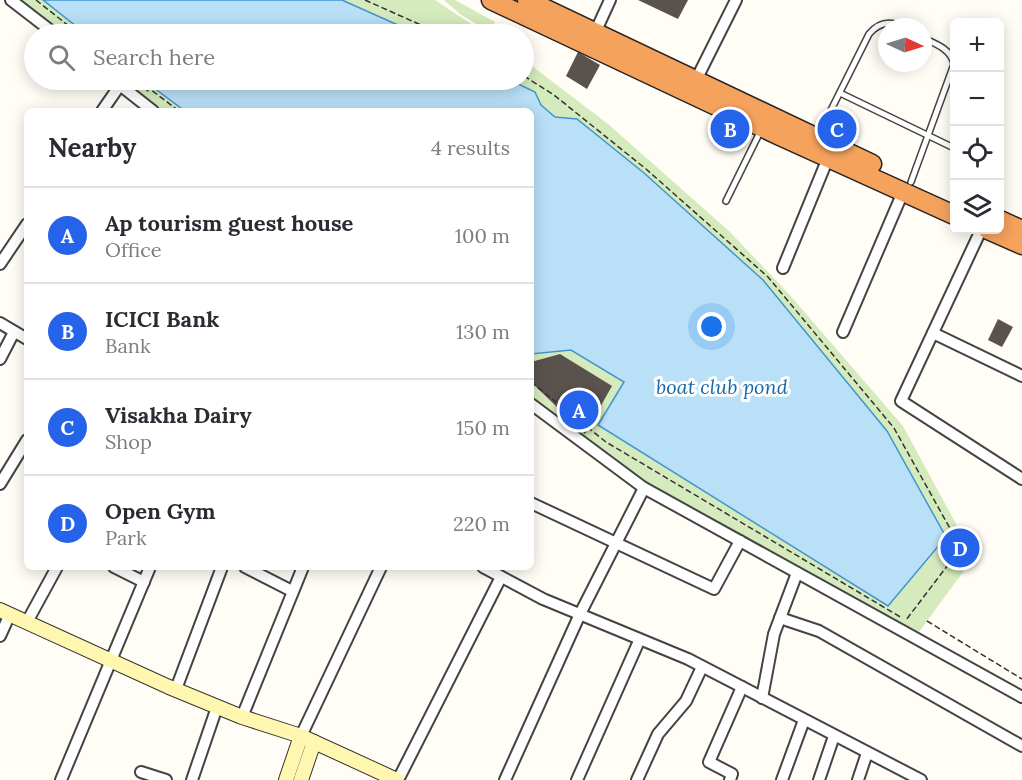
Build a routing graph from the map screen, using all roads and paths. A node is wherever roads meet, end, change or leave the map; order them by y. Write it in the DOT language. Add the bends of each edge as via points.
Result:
graph roads {
  1 [pos="11,0"];
  2 [pos="36,0"];
  3 [pos="365,0"];
  4 [pos="491,0"];
  5 [pos="527,0"];
  6 [pos="610,0"];
  7 [pos="736,0"];
  8 [pos="42,24"];
  9 [pos="66,24"];
  10 [pos="419,24"];
  11 [pos="878,25"];
  12 [pos="592,39"];
  13 [pos="932,43"];
  14 [pos="534,82"];
  15 [pos="695,82"];
  16 [pos="112,90"];
  17 [pos="126,90"];
  18 [pos="151,90"];
  19 [pos="840,93"];
  20 [pos="103,108"];
  21 [pos="149,108"];
  22 [pos="175,108"];
  23 [pos="762,128"];
  24 [pos="928,136"];
  25 [pos="817,139"];
  26 [pos="950,146"];
  27 [pos="828,158"];
  28 [pos="907,187"];
  29 [pos="950,200"];
  30 [pos="726,201"];
  31 [pos="950,212"];
  32 [pos="1004,222"];
  33 [pos="24,228"];
  34 [pos="1022,230"];
  35 [pos="979,234"];
  36 [pos="997,234"];
  37 [pos="1022,245"];
  38 [pos="0,264"];
  39 [pos="783,268"];
  40 [pos="0,323"];
  41 [pos="14,332"];
  42 [pos="843,332"];
  43 [pos="933,333"];
  44 [pos="24,337"];
  45 [pos="0,359"];
  46 [pos="1022,376"];
  47 [pos="534,384"];
  48 [pos="534,406"];
  49 [pos="24,445"];
  50 [pos="1022,479"];
  51 [pos="0,484"];
  52 [pos="644,488"];
  53 [pos="534,504"];
  54 [pos="740,541"];
  55 [pos="617,543"];
  56 [pos="55,570"];
  57 [pos="120,570"];
  58 [pos="149,570"];
  59 [pos="221,570"];
  60 [pos="302,570"];
  61 [pos="380,570"];
  62 [pos="488,570"];
  63 [pos="263,571"];
  64 [pos="797,573"];
  65 [pos="501,577"];
  66 [pos="144,582"];
  67 [pos="292,591"];
  68 [pos="5,612"];
  69 [pos="580,614"];
  70 [pos="780,618"];
  71 [pos="927,621"];
  72 [pos="27,622"];
  73 [pos="0,636"];
  74 [pos="639,640"];
  75 [pos="112,661"];
  76 [pos="702,667"];
  77 [pos="1022,679"];
  78 [pos="742,687"];
  79 [pos="176,689"];
  80 [pos="1022,697"];
  81 [pos="762,698"];
  82 [pos="217,707"];
  83 [pos="242,717"];
  84 [pos="804,720"];
  85 [pos="834,736"];
  86 [pos="308,739"];
  87 [pos="1022,746"];
  88 [pos="867,753"];
  89 [pos="141,772"];
  90 [pos="61,780"];
  91 [pos="166,780"];
  92 [pos="192,780"];
  93 [pos="286,780"];
  94 [pos="301,780"];
  95 [pos="397,780"];
  96 [pos="505,780"];
  97 [pos="577,780"];
  98 [pos="637,780"];
  99 [pos="730,780"];
  100 [pos="782,780"];
  101 [pos="819,780"];
  102 [pos="858,780"];
  103 [pos="921,780"];
  1 -- 8 [label="street"];
  2 -- 9 [label="path"];
  3 -- 10 [label="path"];
  4 -- 12 [label="highway"];
  5 -- 12 [label="highway"];
  6 -- 12 [label="street"];
  7 -- 15 [label="street"];
  11 -- 19 [label="lane" via="869,34"];
  12 -- 15 [label="highway"];
  12 -- 23 [label="highway"];
  13 -- 24 [label="lane" via="947,51 954,64"];
  14 -- 47 [label="path" via="646,169 768,277 894,429 952,532 954,557 906,620 606,441"];
  15 -- 25 [label="highway"];
  16 -- 20 [label="street"];
  17 -- 21 [label="street"];
  18 -- 22 [label="path"];
  19 -- 24 [label="lane"];
  19 -- 25 [label="lane"];
  23 -- 27 [label="highway"];
  23 -- 30 [label="lane"];
  24 -- 26 [label="lane"];
  24 -- 28 [label="lane"];
  25 -- 28 [label="highway"];
  27 -- 28 [label="highway"];
  27 -- 39 [label="street"];
  28 -- 29 [label="highway"];
  28 -- 31 [label="highway"];
  28 -- 42 [label="street"];
  32 -- 34 [label="highway"];
  33 -- 38 [label="street"];
  35 -- 43 [label="street"];
  36 -- 37 [label="highway"];
  40 -- 41 [label="street"];
  41 -- 44 [label="street"];
  41 -- 45 [label="street"];
  43 -- 46 [label="street"];
  43 -- 50 [label="street" via="901,401"];
  48 -- 52 [label="street"];
  49 -- 51 [label="street"];
  52 -- 54 [label="street"];
  52 -- 55 [label="street"];
  53 -- 55 [label="street"];
  54 -- 55 [label="street" via="714,589"];
  54 -- 64 [label="street"];
  55 -- 69 [label="street"];
  56 -- 72 [label="street"];
  57 -- 66 [label="street"];
  58 -- 66 [label="street"];
  59 -- 79 [label="street"];
  60 -- 67 [label="street"];
  61 -- 86 [label="street"];
  62 -- 65 [label="street"];
  63 -- 67 [label="street"];
  64 -- 70 [label="street"];
  64 -- 80 [label="street"];
  65 -- 69 [label="street"];
  65 -- 95 [label="street"];
  66 -- 75 [label="street"];
  67 -- 83 [label="street"];
  68 -- 72 [label="street"];
  68 -- 73 [label="street"];
  69 -- 74 [label="street"];
  69 -- 96 [label="street"];
  70 -- 81 [label="street"];
  70 -- 87 [label="street" via="819,631"];
  71 -- 77 [label="path"];
  72 -- 75 [label="street"];
  74 -- 76 [label="street"];
  74 -- 97 [label="street"];
  75 -- 79 [label="street"];
  75 -- 90 [label="street"];
  76 -- 78 [label="street"];
  76 -- 98 [label="street" via="686,701 658,734"];
  78 -- 81 [label="street"];
  78 -- 99 [label="street" via="709,762 732,774"];
  79 -- 82 [label="street"];
  81 -- 84 [label="street"];
  82 -- 83 [label="street"];
  82 -- 92 [label="street"];
  83 -- 86 [label="street"];
  84 -- 85 [label="street"];
  84 -- 100 [label="street"];
  85 -- 88 [label="street"];
  85 -- 101 [label="street"];
  86 -- 93 [label="street"];
  86 -- 94 [label="street"];
  86 -- 95 [label="street"];
  88 -- 102 [label="street"];
  88 -- 103 [label="street"];
  89 -- 91 [label="street"];
}
